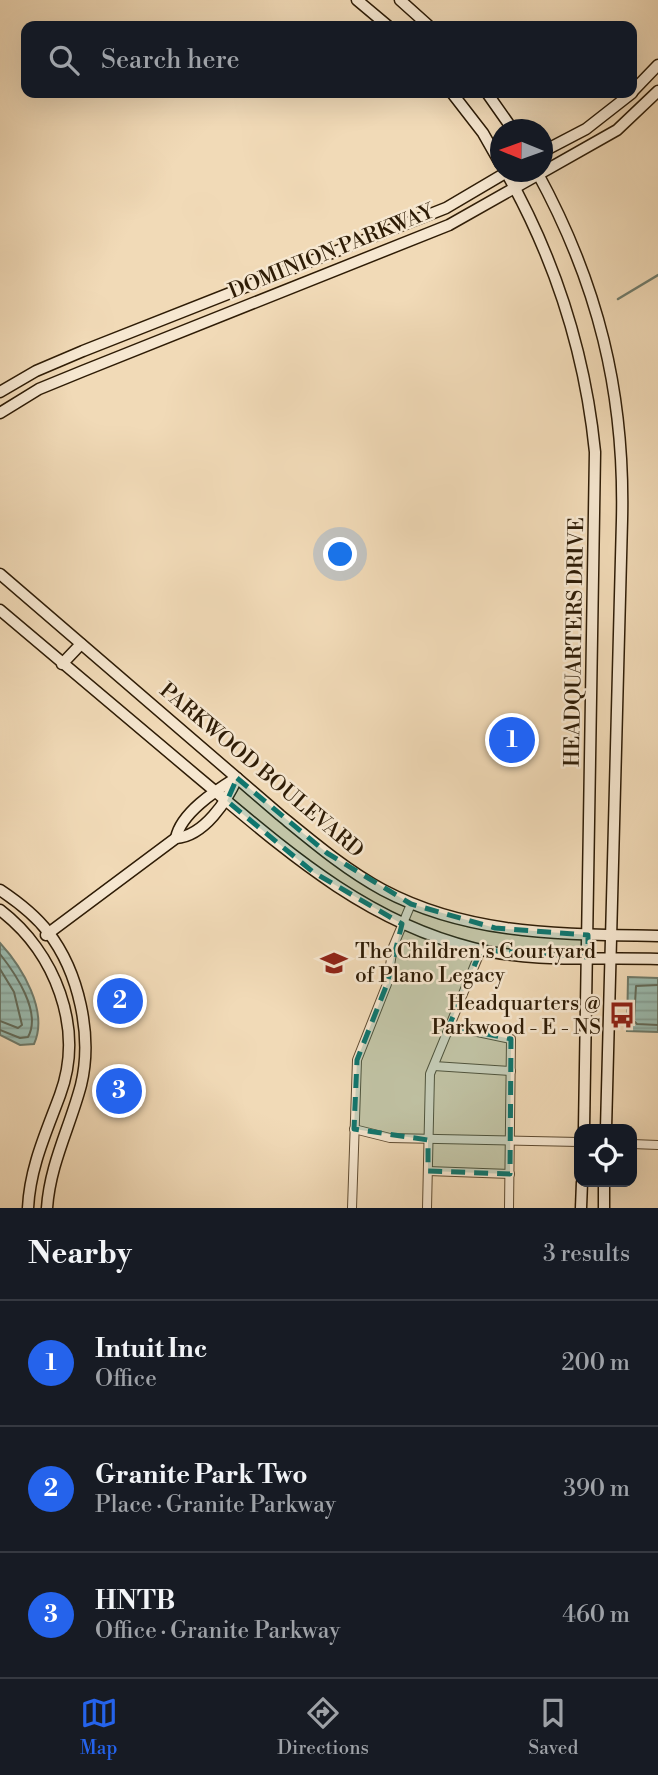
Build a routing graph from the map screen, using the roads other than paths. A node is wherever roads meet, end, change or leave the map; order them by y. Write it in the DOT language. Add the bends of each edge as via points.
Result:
graph roads {
  1 [pos="357,0"];
  2 [pos="400,0"];
  3 [pos="382,21"];
  4 [pos="423,21"];
  5 [pos="658,65"];
  6 [pos="637,88"];
  7 [pos="658,91"];
  8 [pos="456,98"];
  9 [pos="491,98"];
  10 [pos="626,98"];
  11 [pos="505,119"];
  12 [pos="490,145"];
  13 [pos="553,146"];
  14 [pos="553,165"];
  15 [pos="490,182"];
  16 [pos="512,182"];
  17 [pos="524,182"];
  18 [pos="542,182"];
  19 [pos="515,188"];
  20 [pos="334,254"];
  21 [pos="340,270"];
  22 [pos="0,392"];
  23 [pos="4,410"];
  24 [pos="0,574"];
  25 [pos="0,610"];
  26 [pos="81,643"];
  27 [pos="62,663"];
  28 [pos="237,778"];
  29 [pos="215,791"];
  30 [pos="227,801"];
  31 [pos="176,838"];
  32 [pos="0,890"];
  33 [pos="411,904"];
  34 [pos="0,909"];
  35 [pos="402,924"];
  36 [pos="49,933"];
  37 [pos="588,935"];
  38 [pos="610,935"];
  39 [pos="658,936"];
  40 [pos="35,943"];
  41 [pos="481,950"];
  42 [pos="588,957"];
  43 [pos="610,958"];
  44 [pos="658,959"];
  45 [pos="449,1026"];
  46 [pos="68,1064"];
  47 [pos="84,1066"];
  48 [pos="434,1066"];
  49 [pos="511,1071"];
  50 [pos="584,1124"];
  51 [pos="606,1124"];
  52 [pos="354,1129"];
  53 [pos="428,1140"];
  54 [pos="511,1141"];
  55 [pos="574,1142"];
  56 [pos="637,1144"];
  57 [pos="658,1144"];
  58 [pos="428,1171"];
  59 [pos="510,1174"];
  60 [pos="32,1176"];
  61 [pos="50,1179"];
  62 [pos="582,1187"];
  63 [pos="604,1187"];
  64 [pos="28,1208"];
  65 [pos="47,1208"];
  66 [pos="352,1208"];
  67 [pos="427,1208"];
  68 [pos="509,1208"];
  69 [pos="582,1208"];
  70 [pos="604,1208"];
  1 -- 3 [label="main road"];
  2 -- 4 [label="main road"];
  5 -- 6 [label="main road"];
  7 -- 14 [label="main road, DOMINION PARKWAY" via="617,130"];
  8 -- 12 [label="main road"];
  9 -- 11 [label="main road"];
  10 -- 13 [label="main road" via="586,129"];
  15 -- 20 [label="main road, DOMINION PARKWAY" via="446,208"];
  16 -- 19 [label="main road, HEADQUARTERS DRIVE"];
  17 -- 19 [label="main road, DOMINION PARKWAY"];
  18 -- 38 [label="main road, HEADQUARTERS DRIVE" via="591,290 614,378 621,434"];
  19 -- 21 [label="main road, DOMINION PARKWAY" via="449,225"];
  19 -- 37 [label="main road, HEADQUARTERS DRIVE" via="559,287 580,356 592,428 596,500"];
  20 -- 21 [label="main road"];
  20 -- 22 [label="main road, DOMINION PARKWAY" via="83,351"];
  21 -- 23 [label="main road, DOMINION PARKWAY" via="39,389"];
  22 -- 23 [label="main road"];
  24 -- 26 [label="main road, PARKWOOD BOULEVARD"];
  25 -- 27 [label="main road, PARKWOOD BOULEVARD"];
  26 -- 27 [label="main road"];
  26 -- 28 [label="main road, PARKWOOD BOULEVARD"];
  27 -- 29 [label="main road, PARKWOOD BOULEVARD"];
  28 -- 29 [label="main road"];
  28 -- 30 [label="main road"];
  28 -- 33 [label="main road, PARKWOOD BOULEVARD" via="327,853"];
  29 -- 30 [label="main road, PARKWOOD BOULEVARD"];
  29 -- 31 [label="main road" via="178,827"];
  30 -- 31 [label="main road" via="187,838"];
  30 -- 35 [label="main road, PARKWOOD BOULEVARD" via="321,878"];
  31 -- 36 [label="main road"];
  32 -- 36 [label="main road"];
  33 -- 35 [label="street"];
  33 -- 37 [label="main road, PARKWOOD BOULEVARD" via="495,928"];
  34 -- 40 [label="main road"];
  35 -- 41 [label="main road, PARKWOOD BOULEVARD"];
  35 -- 52 [label="street" via="387,984 356,1060"];
  36 -- 40 [label="main road"];
  36 -- 47 [label="main road" via="77,992"];
  37 -- 38 [label="main road, PARKWOOD BOULEVARD"];
  37 -- 42 [label="main road, HEADQUARTERS DRIVE"];
  38 -- 39 [label="main road, PARKWOOD BOULEVARD"];
  38 -- 43 [label="main road, HEADQUARTERS DRIVE"];
  40 -- 46 [label="main road" via="63,998 69,1030"];
  41 -- 42 [label="main road, PARKWOOD BOULEVARD"];
  41 -- 45 [label="street"];
  42 -- 43 [label="main road, PARKWOOD BOULEVARD"];
  42 -- 50 [label="main road, HEADQUARTERS DRIVE"];
  43 -- 44 [label="main road, PARKWOOD BOULEVARD"];
  43 -- 51 [label="main road, HEADQUARTERS DRIVE"];
  45 -- 48 [label="street"];
  45 -- 49 [label="street" via="512,1039"];
  46 -- 47 [label="main road"];
  46 -- 60 [label="main road"];
  47 -- 61 [label="main road"];
  48 -- 49 [label="street"];
  48 -- 53 [label="street"];
  49 -- 54 [label="street"];
  52 -- 53 [label="street" via="390,1138"];
  52 -- 66 [label="street"];
  53 -- 54 [label="street"];
  53 -- 58 [label="street"];
  54 -- 55 [label="street"];
  54 -- 59 [label="street"];
  56 -- 57 [label="street"];
  58 -- 59 [label="street"];
  58 -- 67 [label="street"];
  59 -- 68 [label="street"];
  60 -- 61 [label="main road"];
  60 -- 64 [label="main road"];
  61 -- 65 [label="main road"];
  62 -- 69 [label="main road"];
  63 -- 70 [label="main road"];
}
